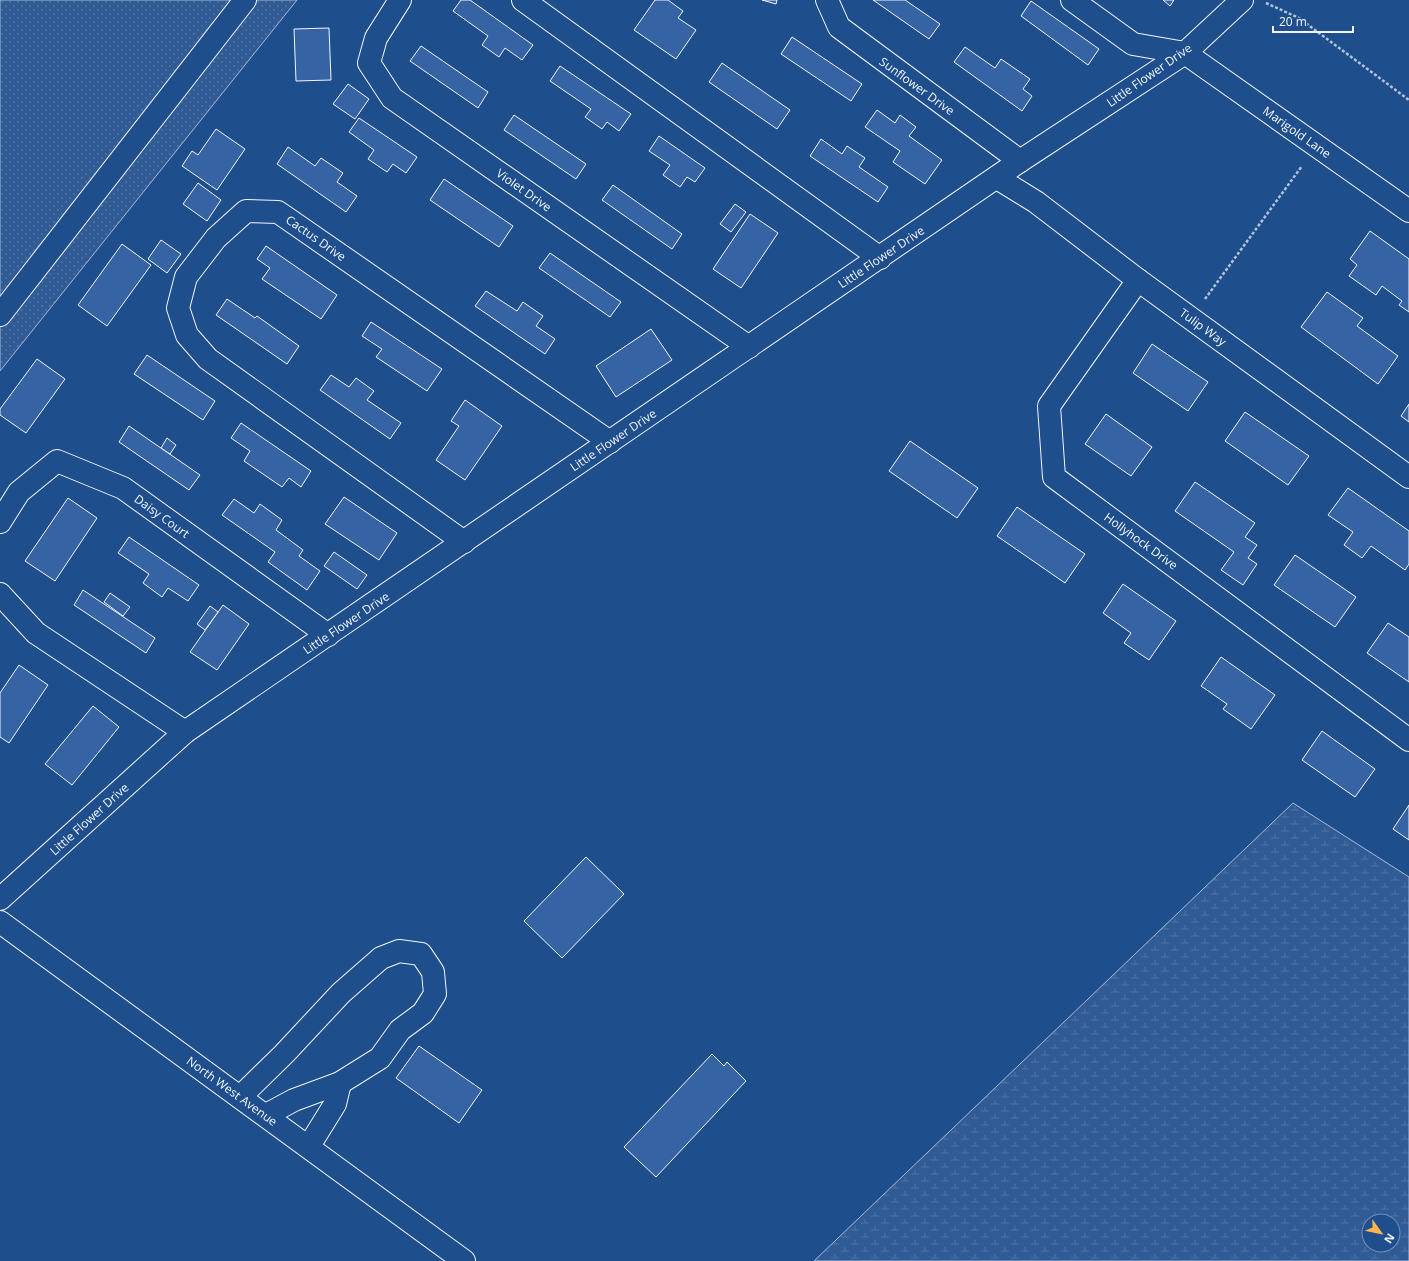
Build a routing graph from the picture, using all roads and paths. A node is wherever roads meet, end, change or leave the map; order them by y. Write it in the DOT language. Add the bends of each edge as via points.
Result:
graph roads {
  1 [pos="245,0"];
  2 [pos="400,0"];
  3 [pos="523,0"];
  4 [pos="827,0"];
  5 [pos="1072,0"];
  6 [pos="1242,0"];
  7 [pos="1261,0"];
  8 [pos="1185,53"];
  9 [pos="1409,100"];
  10 [pos="1317,146"];
  11 [pos="1020,161"];
  12 [pos="997,178"];
  13 [pos="1409,211"];
  14 [pos="880,258"];
  15 [pos="1138,280"];
  16 [pos="0,315"];
  17 [pos="1191,319"];
  18 [pos="749,347"];
  19 [pos="610,442"];
  20 [pos="1409,478"];
  21 [pos="0,522"];
  22 [pos="464,542"];
  23 [pos="0,594"];
  24 [pos="328,635"];
  25 [pos="185,732"];
  26 [pos="1409,740"];
  27 [pos="0,899"];
  28 [pos="0,922"];
  29 [pos="340,1084"];
  30 [pos="240,1097"];
  31 [pos="266,1115"];
  32 [pos="309,1146"];
  33 [pos="464,1261"];
  1 -- 16 [label="street"];
  2 -- 18 [label="street, Violet Drive" via="376,38 369,63 392,98"];
  3 -- 14 [label="street"];
  4 -- 11 [label="street, Sunflower Drive" via="839,27"];
  5 -- 8 [label="street" via="1133,44"];
  6 -- 8 [label="street, Little Flower Drive"];
  7 -- 9 [label="path" via="1299,18"];
  8 -- 10 [label="street, Marigold Lane"];
  8 -- 11 [label="street, Little Flower Drive"];
  10 -- 13 [label="street, Marigold Lane"];
  10 -- 17 [label="path"];
  11 -- 12 [label="street, Little Flower Drive"];
  12 -- 14 [label="street, Little Flower Drive"];
  12 -- 15 [label="street, Tulip Way" via="1036,202"];
  14 -- 18 [label="street, Little Flower Drive"];
  15 -- 17 [label="street, Tulip Way"];
  15 -- 26 [label="street, Hollyhock Drive" via="1049,406 1054,477"];
  17 -- 20 [label="street, Tulip Way"];
  18 -- 19 [label="street, Little Flower Drive"];
  19 -- 22 [label="street, Little Flower Drive"];
  19 -- 22 [label="street, Cactus Drive" via="278,212 246,211 216,238 186,277 178,308 187,335 208,359"];
  21 -- 24 [label="street, Daisy Court" via="20,492 58,461 123,488"];
  22 -- 24 [label="street, Little Flower Drive"];
  23 -- 25 [label="street" via="36,633"];
  24 -- 25 [label="street, Little Flower Drive"];
  25 -- 27 [label="street, Little Flower Drive"];
  28 -- 30 [label="street, North West Avenue"];
  29 -- 30 [label="street" via="380,1058 400,1030 423,1013 435,994 433,972 421,954 398,951 381,958 341,993"];
  29 -- 31 [label="street" via="294,1100"];
  29 -- 32 [label="street" via="336,1104"];
  30 -- 31 [label="street, North West Avenue"];
  31 -- 32 [label="street, North West Avenue"];
  32 -- 33 [label="street, North West Avenue"];
}
